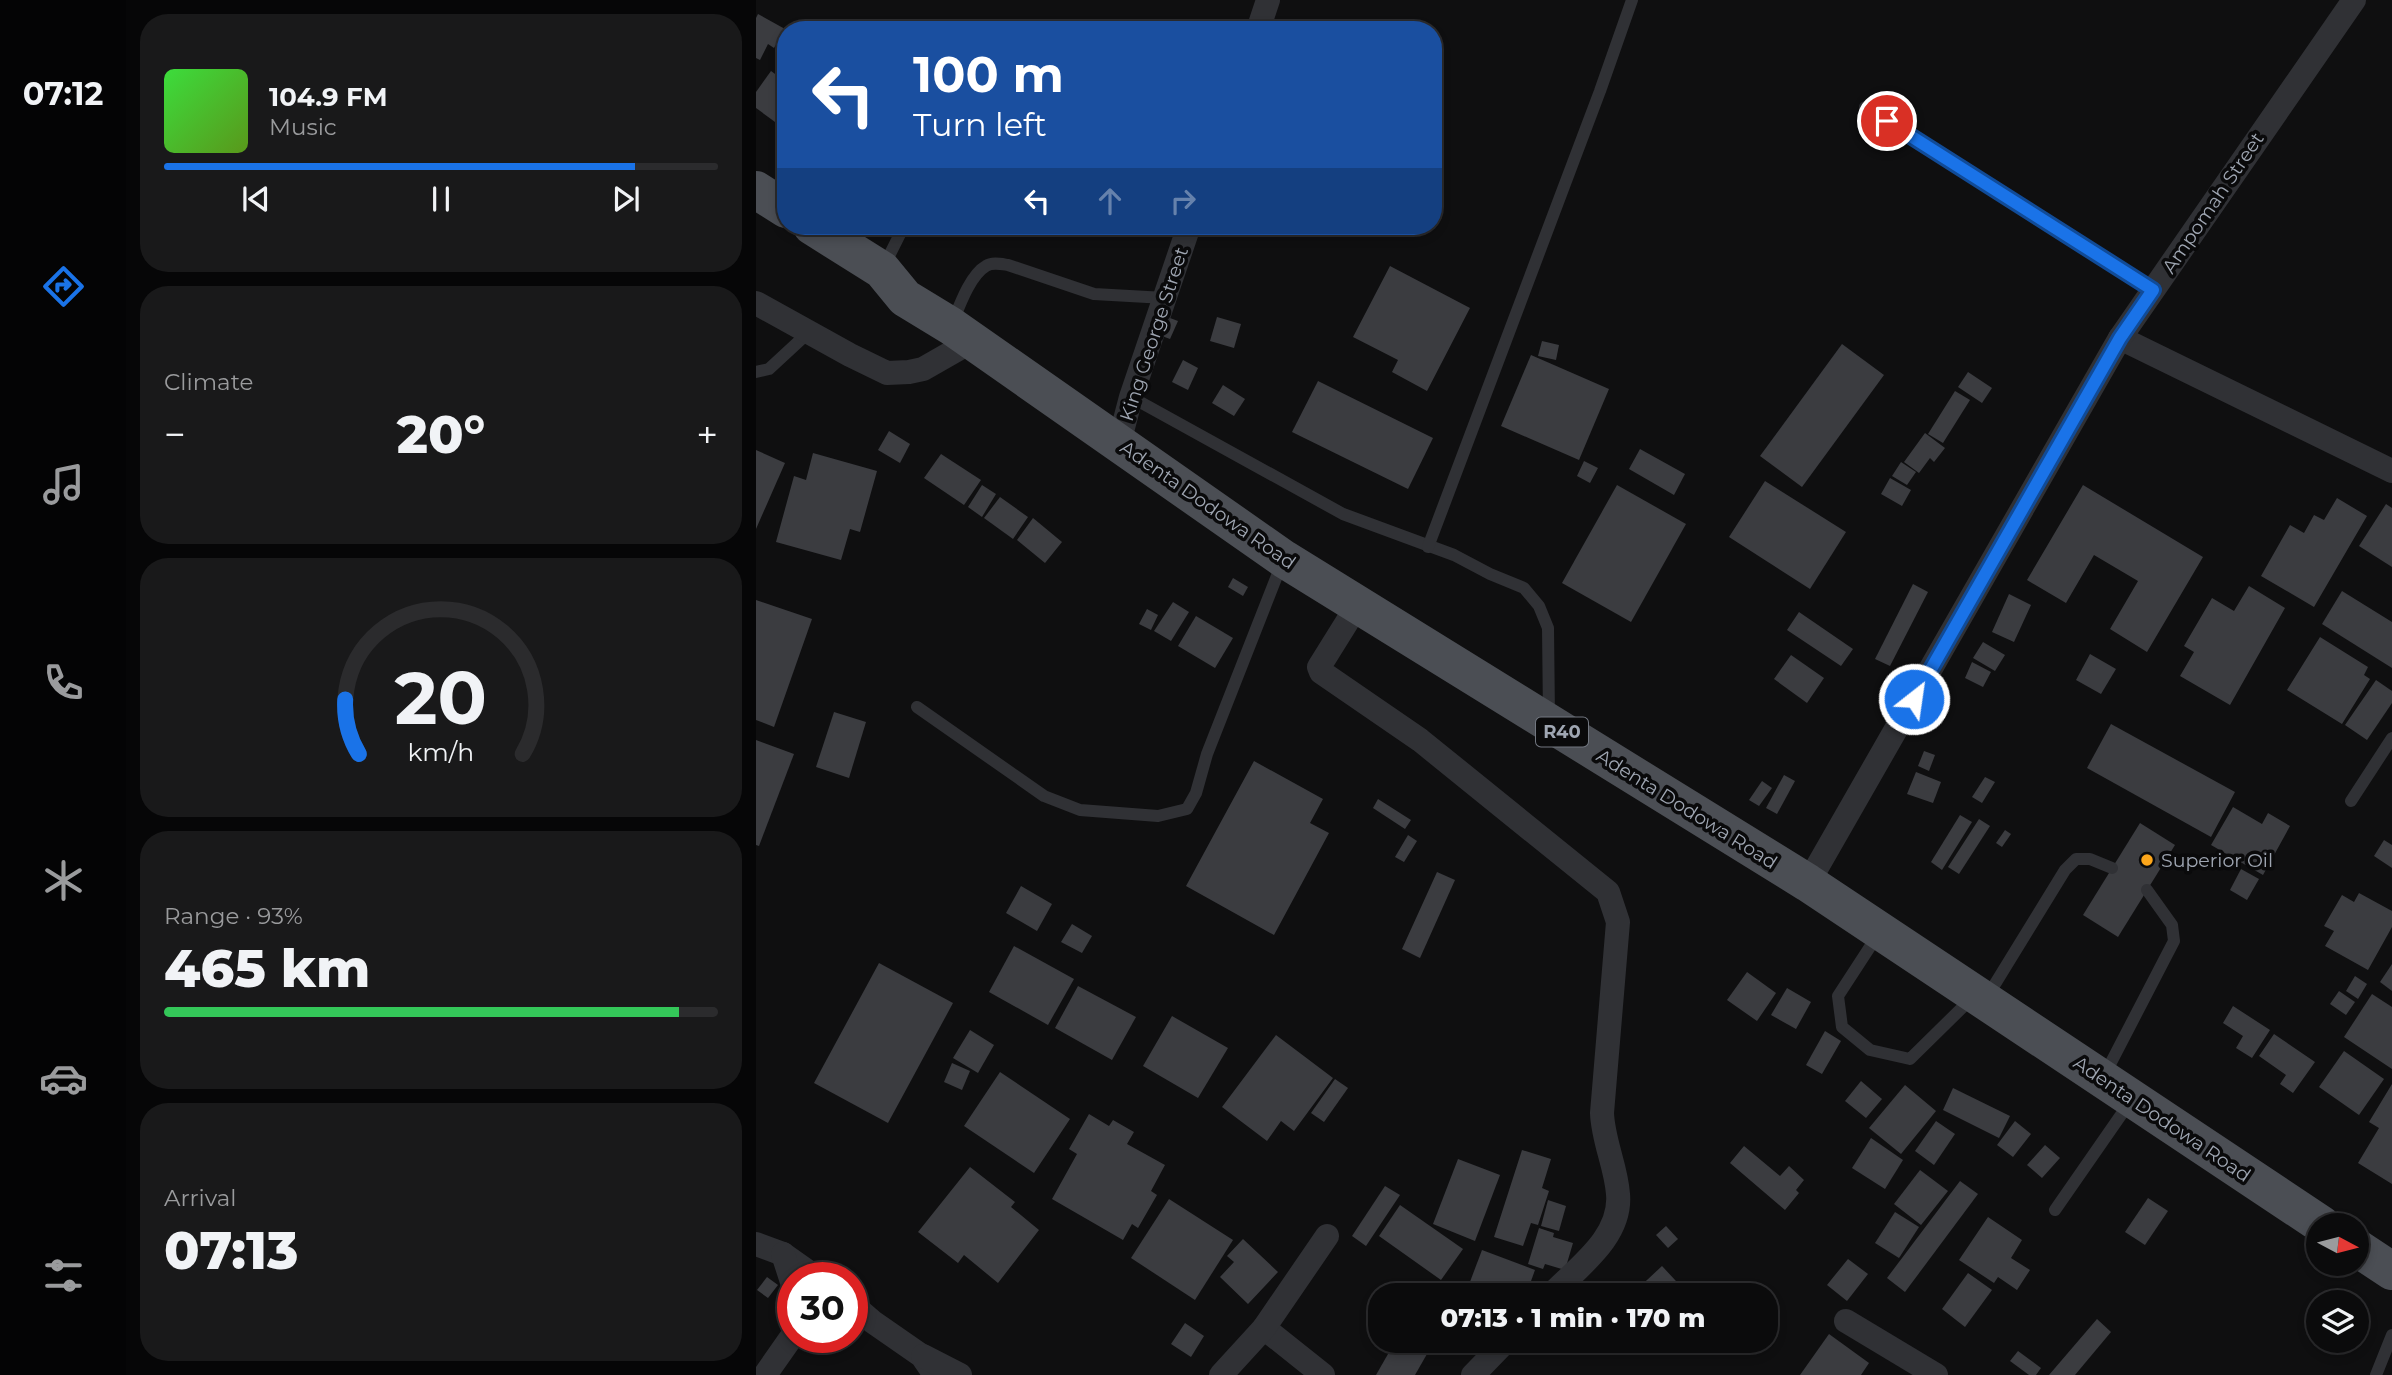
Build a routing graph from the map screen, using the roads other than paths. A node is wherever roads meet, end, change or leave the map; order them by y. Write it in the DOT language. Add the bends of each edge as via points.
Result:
graph roads {
  1 [pos="1268,0"];
  2 [pos="1632,0"];
  3 [pos="2354,0"];
  4 [pos="1261,21"];
  5 [pos="1865,107"];
  6 [pos="756,190"];
  7 [pos="777,203"];
  8 [pos="826,235"];
  9 [pos="900,235"];
  10 [pos="1186,235"];
  11 [pos="882,270"];
  12 [pos="2153,290"];
  13 [pos="1165,298"];
  14 [pos="756,303"];
  15 [pos="809,332"];
  16 [pos="962,334"];
  17 [pos="2120,338"];
  18 [pos="756,372"];
  19 [pos="1131,397"];
  20 [pos="1119,443"];
  21 [pos="2392,471"];
  22 [pos="1428,547"];
  23 [pos="1284,559"];
  24 [pos="1357,606"];
  25 [pos="917,707"];
  26 [pos="1549,724"];
  27 [pos="2392,738"];
  28 [pos="2351,801"];
  29 [pos="2112,868"];
  30 [pos="1808,883"];
  31 [pos="2147,890"];
  32 [pos="1880,931"];
  33 [pos="1980,998"];
  34 [pos="2117,1089"];
  35 [pos="2055,1209"];
  36 [pos="2306,1214"];
  37 [pos="1327,1236"];
  38 [pos="756,1244"];
  39 [pos="783,1254"];
  40 [pos="2370,1257"];
  41 [pos="786,1262"];
  42 [pos="794,1262"];
  43 [pos="2392,1272"];
  44 [pos="1563,1283"];
  45 [pos="868,1318"];
  46 [pos="1846,1321"];
  47 [pos="1264,1328"];
  48 [pos="2392,1335"];
  49 [pos="780,1353"];
  50 [pos="1494,1353"];
  51 [pos="928,1365"];
  52 [pos="765,1375"];
  53 [pos="960,1375"];
  54 [pos="1221,1375"];
  55 [pos="1323,1375"];
  56 [pos="1473,1375"];
  57 [pos="1936,1375"];
  58 [pos="2376,1375"];
  1 -- 4 [label="street"];
  2 -- 22 [label="lane"];
  3 -- 12 [label="street, Ampomah Street"];
  5 -- 12 [label="lane"];
  6 -- 7 [label="main road"];
  8 -- 11 [label="main road, Adenta Dodowa Road / R40"];
  9 -- 11 [label="lane"];
  10 -- 13 [label="street, King George Street"];
  11 -- 16 [label="main road, Adenta Dodowa Road / R40" via="905,298"];
  12 -- 17 [label="street, Ampomah Street"];
  13 -- 16 [label="lane" via="1094,294 1008,265 985,266 967,288"];
  13 -- 19 [label="street, King George Street"];
  14 -- 15 [label="street"];
  15 -- 16 [label="street" via="887,373 923,369"];
  15 -- 18 [label="lane" via="769,369"];
  16 -- 20 [label="main road, Adenta Dodowa Road / R40"];
  17 -- 21 [label="street"];
  17 -- 30 [label="street, Ampomah Street"];
  19 -- 20 [label="street, King George Street"];
  19 -- 22 [label="lane" via="1343,513"];
  20 -- 23 [label="main road, Adenta Dodowa Road / R40"];
  22 -- 26 [label="lane" via="1524,588 1539,606 1548,628"];
  23 -- 24 [label="main road, Adenta Dodowa Road / R40"];
  23 -- 25 [label="lane" via="1187,809 1158,816 1080,810 1044,796"];
  24 -- 26 [label="main road, Adenta Dodowa Road / R40"];
  24 -- 44 [label="street" via="1319,667 1321,672 1420,740 1608,892 1613,904 1618,922 1602,1127 1618,1193 1617,1215 1608,1236"];
  26 -- 30 [label="main road, Adenta Dodowa Road / R40"];
  27 -- 28 [label="lane"];
  29 -- 33 [label="lane" via="2076,859"];
  30 -- 32 [label="main road, Adenta Dodowa Road / R40"];
  31 -- 34 [label="lane" via="2172,925 2174,941"];
  32 -- 33 [label="main road, Adenta Dodowa Road / R40"];
  32 -- 33 [label="lane" via="1838,996 1842,1027 1870,1050 1909,1059"];
  33 -- 34 [label="main road, Adenta Dodowa Road / R40"];
  34 -- 35 [label="lane"];
  34 -- 36 [label="main road, Adenta Dodowa Road / R40"];
  37 -- 47 [label="street"];
  38 -- 39 [label="street"];
  39 -- 41 [label="street"];
  39 -- 42 [label="street"];
  40 -- 43 [label="main road"];
  45 -- 51 [label="street"];
  46 -- 57 [label="street"];
  47 -- 54 [label="street"];
  47 -- 55 [label="street"];
  48 -- 58 [label="lane"];
  49 -- 52 [label="street"];
  50 -- 56 [label="street"];
  51 -- 53 [label="street"];
}
